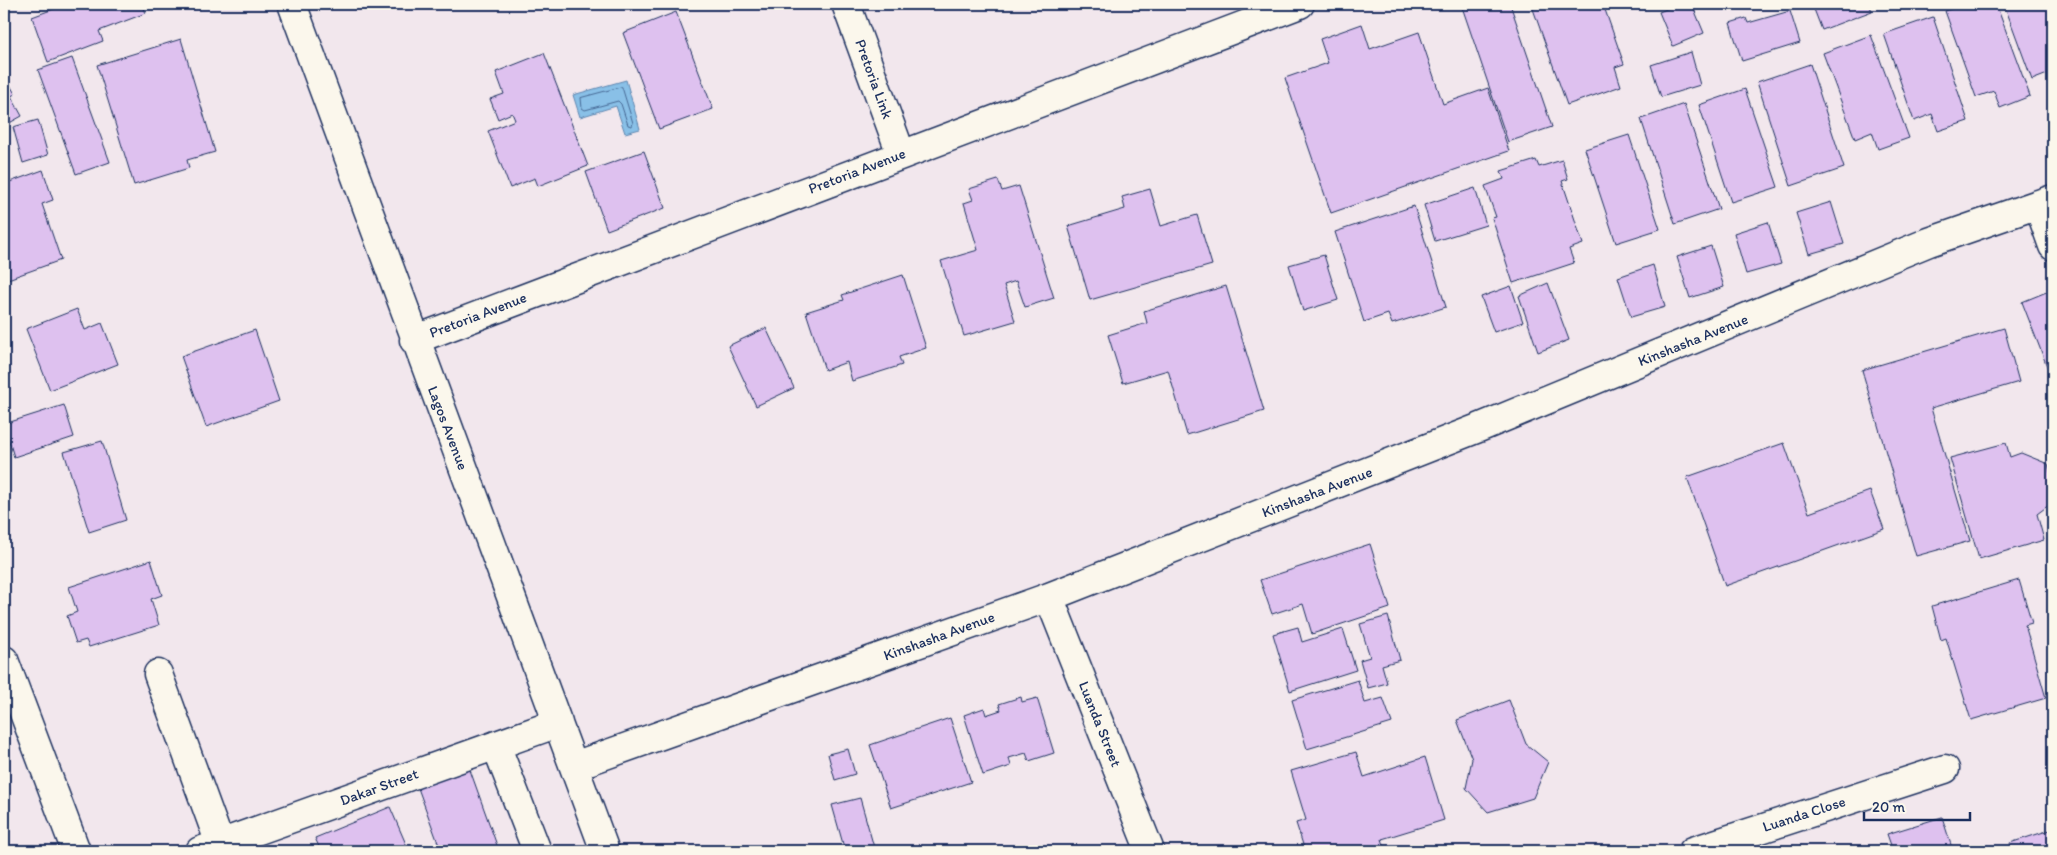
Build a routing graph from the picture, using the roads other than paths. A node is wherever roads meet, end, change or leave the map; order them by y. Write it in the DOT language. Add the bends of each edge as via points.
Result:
graph roads {
  1 [pos="292,4"];
  2 [pos="846,4"];
  3 [pos="1300,4"];
  4 [pos="902,154"];
  5 [pos="2046,201"];
  6 [pos="2053,246"];
  7 [pos="414,340"];
  8 [pos="1049,597"];
  9 [pos="4,660"];
  10 [pos="158,674"];
  11 [pos="558,723"];
  12 [pos="496,746"];
  13 [pos="574,766"];
  14 [pos="1945,769"];
  15 [pos="1737,844"];
  16 [pos="210,848"];
  17 [pos="76,851"];
  18 [pos="537,851"];
  19 [pos="605,851"];
  20 [pos="1150,851"];
  21 [pos="1693,851"];
  1 -- 7 [label="street, Lagos Avenue"];
  2 -- 4 [label="street, Pretoria Link"];
  3 -- 4 [label="street, Pretoria Avenue"];
  4 -- 7 [label="street, Pretoria Avenue"];
  5 -- 6 [label="street"];
  5 -- 8 [label="street, Kinshasha Avenue" via="1929,242 1481,427"];
  7 -- 11 [label="street, Lagos Avenue"];
  8 -- 13 [label="street, Kinshasha Avenue"];
  8 -- 20 [label="street, Luanda Street"];
  9 -- 17 [label="street"];
  10 -- 16 [label="street"];
  11 -- 12 [label="street, Dakar Street"];
  11 -- 13 [label="street, Lagos Avenue"];
  12 -- 16 [label="street, Dakar Street"];
  12 -- 18 [label="street"];
  13 -- 19 [label="street, Lagos Avenue"];
  14 -- 15 [label="street, Luanda Close"];
  15 -- 21 [label="street, Luanda Close"];
}
